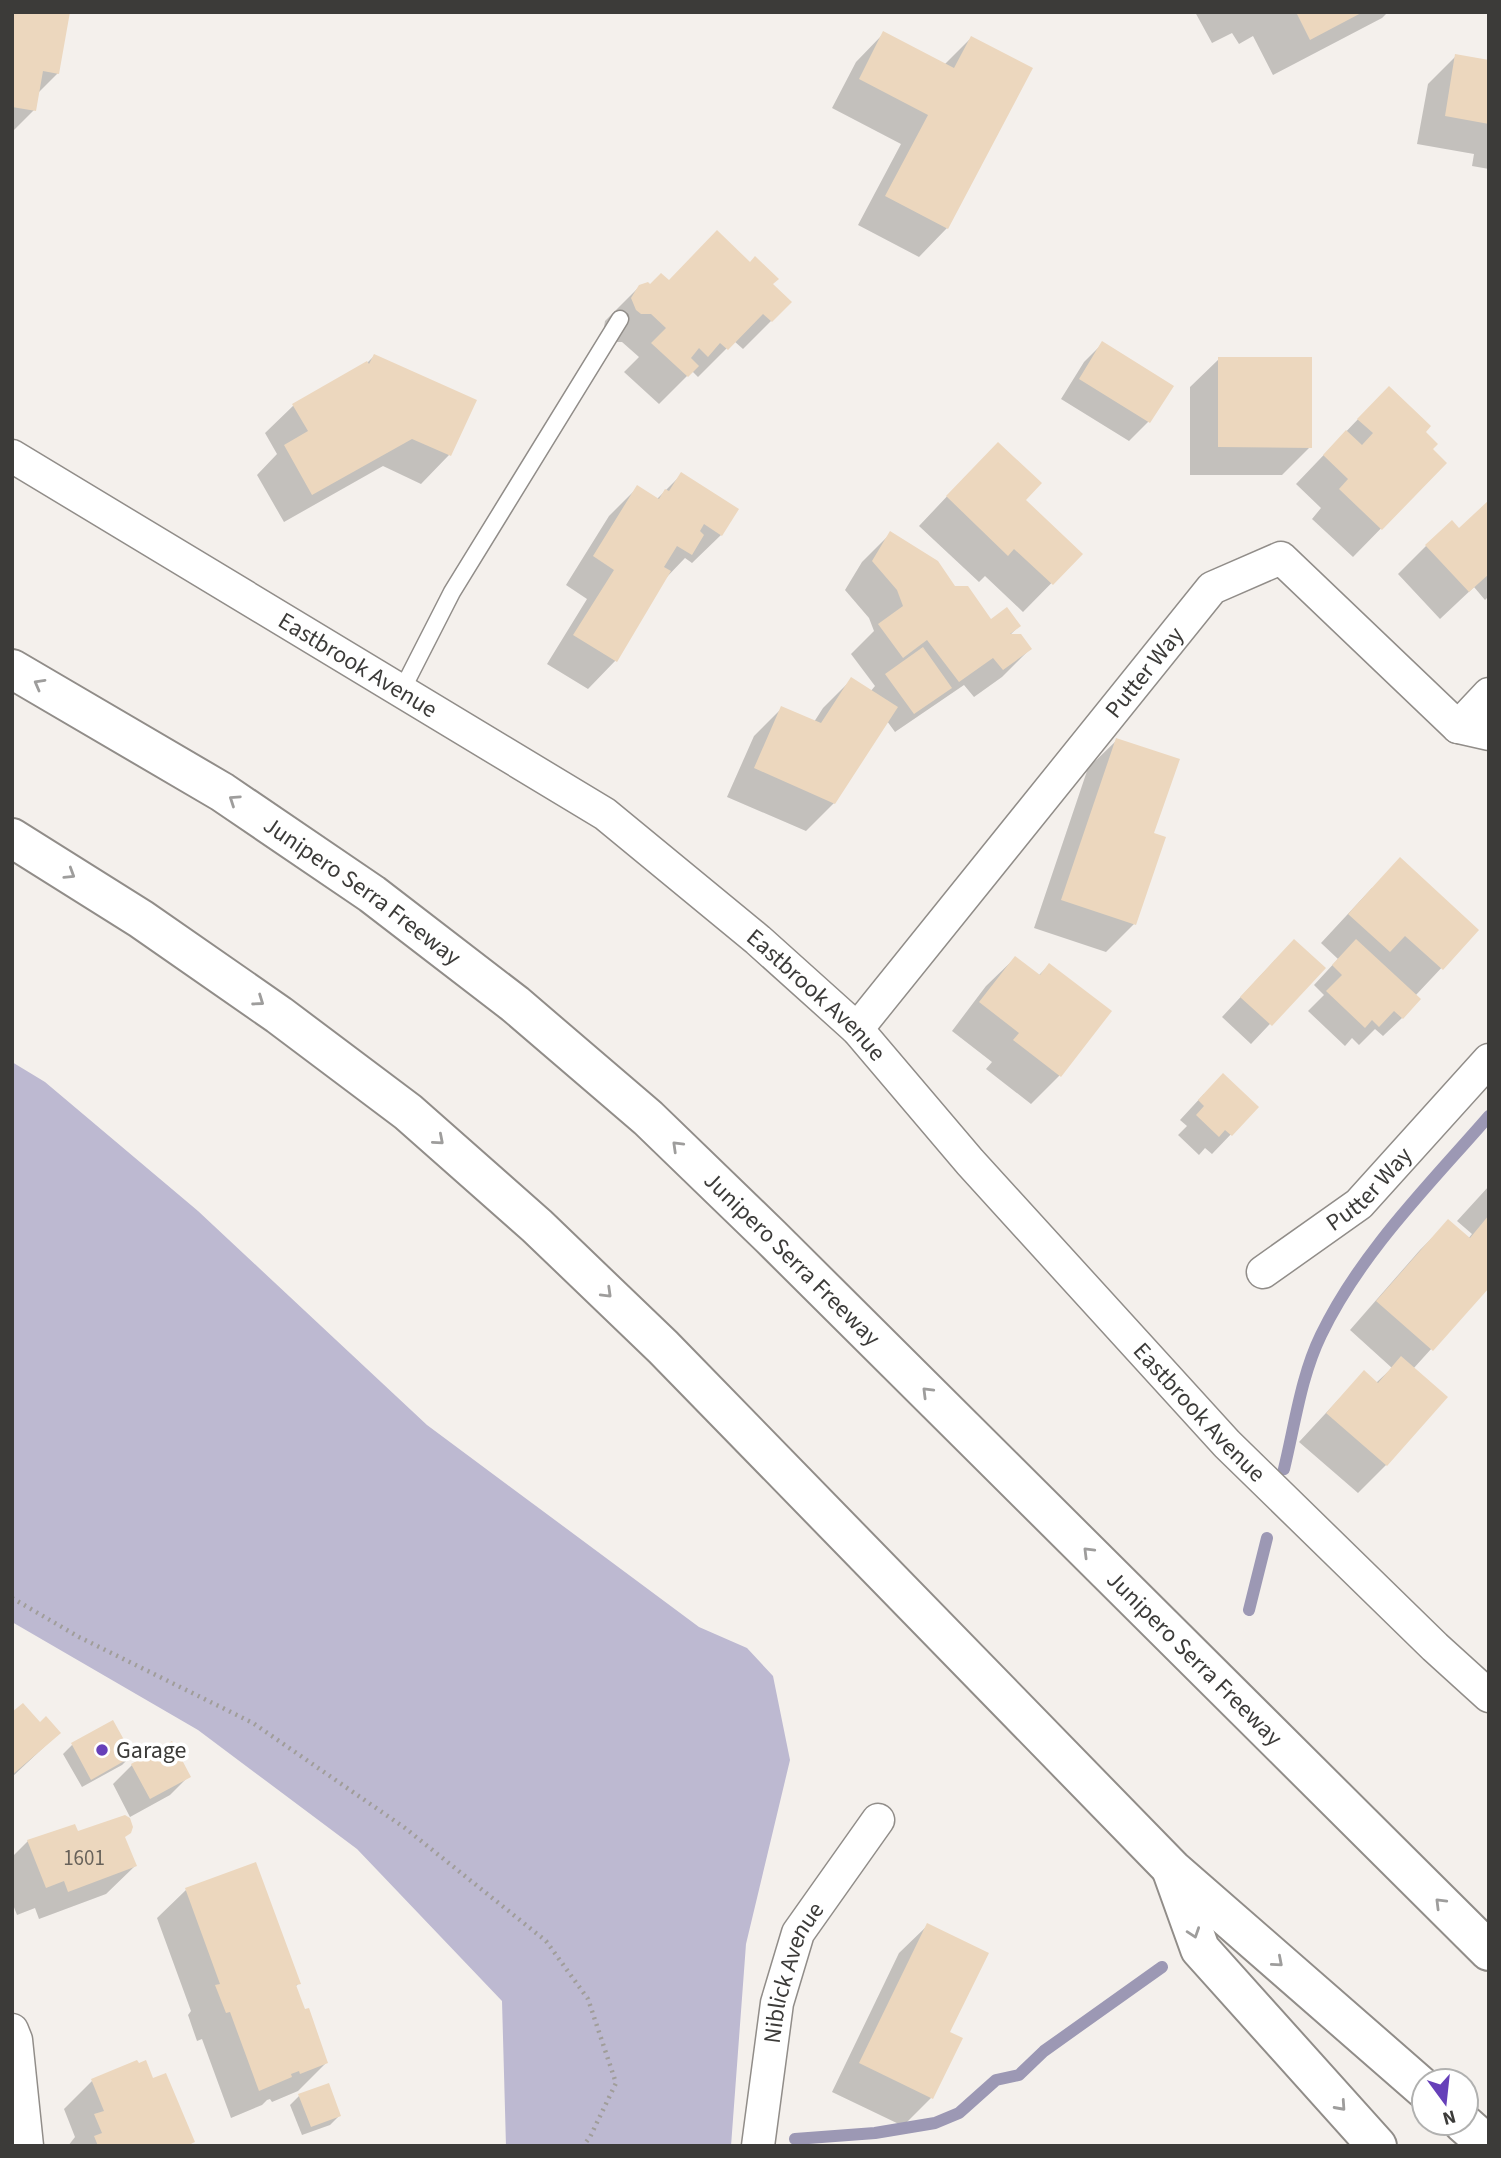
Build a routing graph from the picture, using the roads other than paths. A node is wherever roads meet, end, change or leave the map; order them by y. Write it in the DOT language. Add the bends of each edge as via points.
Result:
graph roads {
  1 [pos="620,319"];
  2 [pos="12,456"];
  3 [pos="12,669"];
  4 [pos="402,690"];
  5 [pos="1489,694"];
  6 [pos="1458,727"];
  7 [pos="1489,734"];
  8 [pos="12,838"];
  9 [pos="857,1029"];
  10 [pos="1489,1060"];
  11 [pos="1263,1272"];
  12 [pos="1489,1696"];
  13 [pos="878,1820"];
  14 [pos="1172,1869"];
  15 [pos="1489,1951"];
  16 [pos="12,2030"];
  17 [pos="1410,2077"];
  18 [pos="27,2146"];
  19 [pos="758,2146"];
  20 [pos="1377,2146"];
  1 -- 4 [label="lane" via="452,592"];
  2 -- 4 [label="street, Eastbrook Avenue"];
  15 -- 3 [label="highway, Junipero Serra Freeway, one-way" via="648,1118 515,1004 372,894 222,792"];
  4 -- 9 [label="street, Eastbrook Avenue" via="604,814 758,940"];
  5 -- 6 [label="street"];
  6 -- 7 [label="street"];
  6 -- 9 [label="street, Putter Way" via="1281,558 1212,588"];
  8 -- 14 [label="highway, one-way" via="141,919 279,1015 408,1112 537,1226 663,1347"];
  9 -- 12 [label="street, Eastbrook Avenue" via="970,1162 1227,1444"];
  10 -- 11 [label="street, Putter Way" via="1359,1204"];
  13 -- 19 [label="street, Niblick Avenue" via="798,1933 777,2003"];
  14 -- 17 [label="highway, one-way"];
  14 -- 20 [label="highway, one-way" via="1200,1949"];
  16 -- 18 [label="street"];
}
